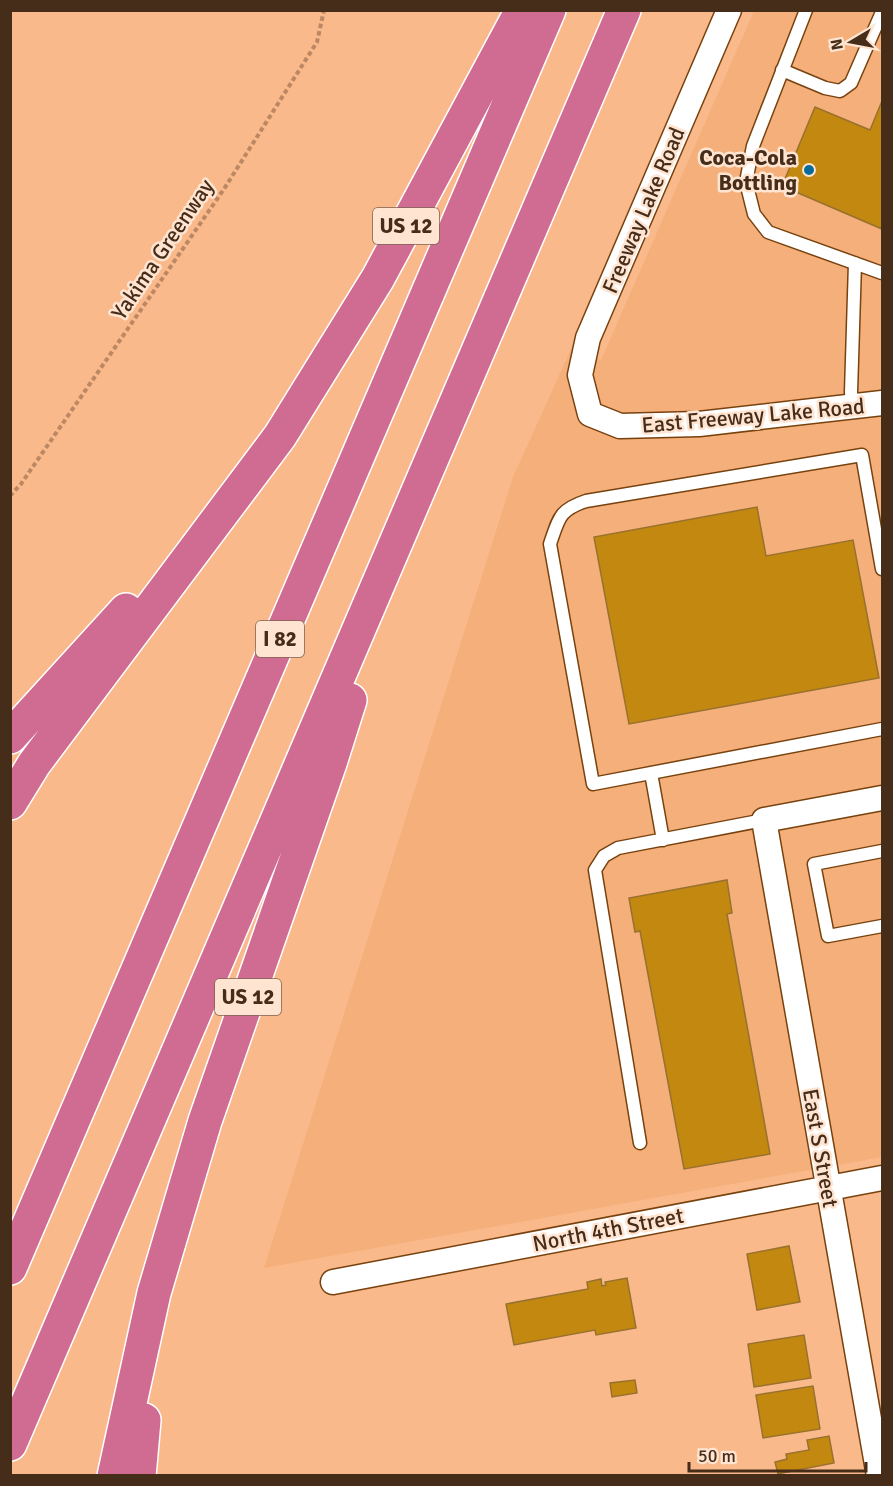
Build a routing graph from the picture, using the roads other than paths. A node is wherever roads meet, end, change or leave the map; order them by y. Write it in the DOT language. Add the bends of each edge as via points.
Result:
graph roads {
  1 [pos="522,10"];
  2 [pos="549,10"];
  3 [pos="624,10"];
  4 [pos="729,10"];
  5 [pos="806,10"];
  6 [pos="882,12"];
  7 [pos="782,70"];
  8 [pos="855,263"];
  9 [pos="882,273"];
  10 [pos="882,403"];
  11 [pos="852,407"];
  12 [pos="590,414"];
  13 [pos="280,436"];
  14 [pos="405,524"];
  15 [pos="882,569"];
  16 [pos="882,729"];
  17 [pos="10,737"];
  18 [pos="651,773"];
  19 [pos="882,798"];
  20 [pos="10,803"];
  21 [pos="764,820"];
  22 [pos="663,840"];
  23 [pos="882,851"];
  24 [pos="882,926"];
  25 [pos="640,1143"];
  26 [pos="882,1178"];
  27 [pos="828,1187"];
  28 [pos="10,1268"];
  29 [pos="333,1282"];
  30 [pos="154,1293"];
  31 [pos="10,1443"];
  32 [pos="114,1476"];
  33 [pos="139,1476"];
  34 [pos="879,1476"];
  1 -- 13 [label="highway, US 12" via="378,278"];
  2 -- 28 [label="highway, I 82"];
  3 -- 14 [label="highway"];
  4 -- 12 [label="street, Freeway Lake Road" via="588,338 580,375"];
  5 -- 7 [label="lane"];
  6 -- 7 [label="lane" via="851,83 840,91"];
  7 -- 8 [label="lane" via="753,146 746,182 754,214 768,232"];
  8 -- 9 [label="lane"];
  8 -- 11 [label="lane"];
  10 -- 11 [label="street, East Freeway Lake Road"];
  11 -- 12 [label="street, East Freeway Lake Road" via="699,424 620,426"];
  13 -- 17 [label="highway, US 12" via="200,531"];
  13 -- 20 [label="highway" via="34,764"];
  14 -- 30 [label="highway, US 12" via="330,763 205,1121"];
  14 -- 31 [label="highway"];
  15 -- 18 [label="lane" via="862,455 655,488 570,506 559,519 550,544 593,784"];
  16 -- 18 [label="lane"];
  18 -- 22 [label="lane"];
  19 -- 21 [label="street"];
  21 -- 22 [label="lane"];
  21 -- 27 [label="street, East S Street"];
  22 -- 25 [label="lane" via="618,848 604,856 595,870"];
  23 -- 24 [label="lane" via="814,864 828,936"];
  26 -- 27 [label="street, North 4th Street"];
  27 -- 29 [label="street, North 4th Street"];
  27 -- 34 [label="street, East S Street"];
  30 -- 32 [label="highway, US 12"];
  30 -- 33 [label="highway"];
}
